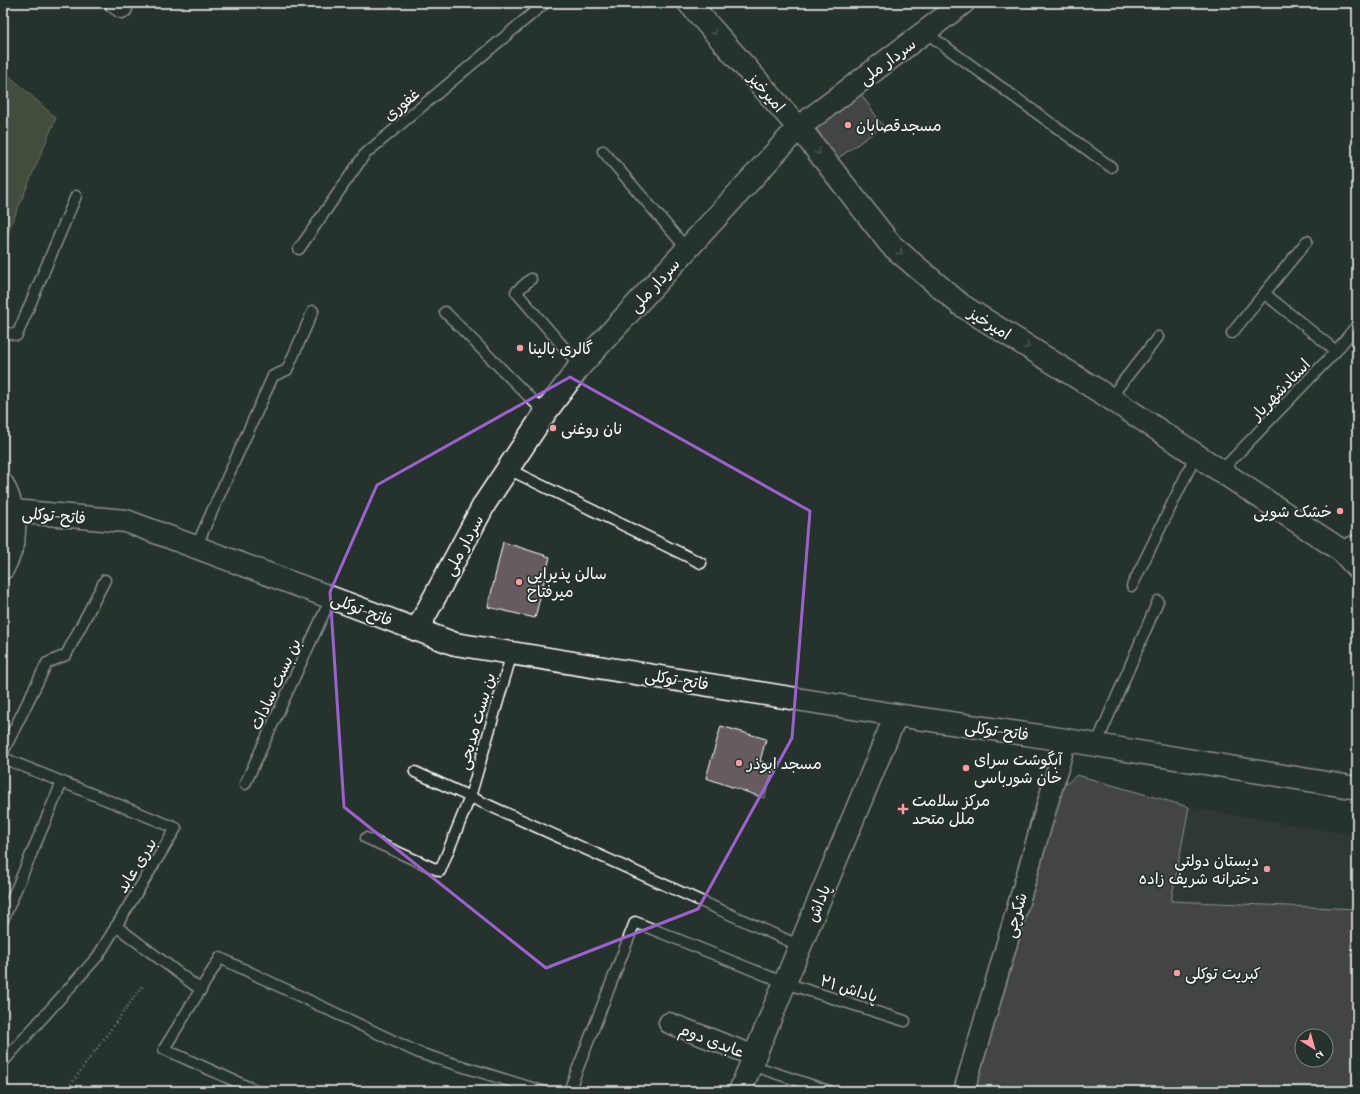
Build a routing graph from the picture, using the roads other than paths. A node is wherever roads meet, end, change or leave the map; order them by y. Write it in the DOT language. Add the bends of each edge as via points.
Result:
graph roads {
  1 [pos="545,3"];
  2 [pos="688,3"];
  3 [pos="964,3"];
  4 [pos="925,32"];
  5 [pos="798,128"];
  6 [pos="603,151"];
  7 [pos="1111,167"];
  8 [pos="76,196"];
  9 [pos="1307,241"];
  10 [pos="299,249"];
  11 [pos="687,249"];
  12 [pos="531,279"];
  13 [pos="1265,294"];
  14 [pos="313,311"];
  15 [pos="445,312"];
  16 [pos="1357,325"];
  17 [pos="3,332"];
  18 [pos="1232,333"];
  19 [pos="1158,337"];
  20 [pos="1336,352"];
  21 [pos="580,366"];
  22 [pos="1110,398"];
  23 [pos="545,413"];
  24 [pos="1196,455"];
  25 [pos="508,469"];
  26 [pos="1221,471"];
  27 [pos="3,485"];
  28 [pos="13,511"];
  29 [pos="196,547"];
  30 [pos="1349,548"];
  31 [pos="701,563"];
  32 [pos="3,568"];
  33 [pos="1357,568"];
  34 [pos="104,580"];
  35 [pos="1132,586"];
  36 [pos="332,598"];
  37 [pos="1158,601"];
  38 [pos="417,630"];
  39 [pos="512,653"];
  40 [pos="896,715"];
  41 [pos="1066,740"];
  42 [pos="1096,745"];
  43 [pos="3,752"];
  44 [pos="3,758"];
  45 [pos="415,772"];
  46 [pos="62,782"];
  47 [pos="245,784"];
  48 [pos="1357,788"];
  49 [pos="470,796"];
  50 [pos="366,838"];
  51 [pos="3,920"];
  52 [pos="116,926"];
  53 [pos="800,946"];
  54 [pos="785,983"];
  55 [pos="201,990"];
  56 [pos="905,1021"];
  57 [pos="668,1023"];
  58 [pos="753,1060"];
  59 [pos="3,1062"];
  60 [pos="257,1091"];
  61 [pos="542,1091"];
  62 [pos="570,1091"];
  63 [pos="740,1091"];
  64 [pos="829,1091"];
  65 [pos="964,1091"];
  1 -- 10 [label="lane, غفوری" via="365,154"];
  2 -- 5 [label="main road, امیرخیز, one-way"];
  3 -- 4 [label="main road, سردار ملی"];
  4 -- 5 [label="main road, سردار ملی"];
  4 -- 7 [label="lane"];
  5 -- 11 [label="main road, سردار ملی"];
  5 -- 22 [label="main road, امیرخیز, one-way" via="891,246 961,305"];
  6 -- 11 [label="lane"];
  8 -- 17 [label="lane" via="17,335"];
  9 -- 13 [label="lane"];
  11 -- 21 [label="main road, سردار ملی"];
  12 -- 21 [label="lane" via="516,292"];
  13 -- 18 [label="lane"];
  13 -- 20 [label="lane"];
  14 -- 29 [label="lane" via="287,370 273,376"];
  15 -- 23 [label="lane"];
  16 -- 20 [label="lane, استادشهریار"];
  19 -- 22 [label="lane"];
  20 -- 26 [label="lane, استادشهریار"];
  21 -- 23 [label="main road, سردار ملی"];
  22 -- 24 [label="main road, امیرخیز"];
  23 -- 25 [label="main road, سردار ملی"];
  24 -- 26 [label="main road, امیرخیز"];
  24 -- 35 [label="lane"];
  25 -- 31 [label="lane"];
  25 -- 38 [label="main road, سردار ملی" via="485,503"];
  26 -- 30 [label="main road, امیرخیز"];
  27 -- 28 [label="main road"];
  28 -- 29 [label="main road, فاتح-توکلی" via="126,521"];
  28 -- 32 [label="main road" via="14,534 9,557"];
  29 -- 36 [label="main road, فاتح-توکلی"];
  30 -- 33 [label="main road, امیرخیز"];
  34 -- 43 [label="lane" via="66,655 47,663"];
  36 -- 38 [label="main road, فاتح-توکلی"];
  36 -- 47 [label="lane, بن بست سادات"];
  37 -- 42 [label="lane"];
  38 -- 39 [label="main road, فاتح-توکلی" via="455,644"];
  39 -- 40 [label="main road, فاتح-توکلی"];
  39 -- 49 [label="lane, بن بست مدیحی"];
  40 -- 41 [label="main road, فاتح-توکلی"];
  40 -- 53 [label="main road, پاداش"];
  41 -- 42 [label="main road, فاتح-توکلی"];
  41 -- 65 [label="street, شکرچی"];
  42 -- 48 [label="main road, فاتح-توکلی"];
  44 -- 46 [label="lane, بدری عابد"];
  45 -- 49 [label="lane"];
  46 -- 51 [label="lane"];
  46 -- 52 [label="lane, بدری عابد" via="176,828"];
  49 -- 50 [label="lane, بن بست مدیحی" via="440,871"];
  49 -- 53 [label="lane"];
  52 -- 55 [label="lane"];
  52 -- 59 [label="lane, بدری عابد" via="98,956"];
  53 -- 54 [label="main road, پاداش"];
  54 -- 56 [label="lane, پاداش ۲۱"];
  54 -- 58 [label="main road, پاداش"];
  54 -- 62 [label="lane, پاداش ۲۱" via="635,922"];
  55 -- 60 [label="lane" via="164,1049"];
  55 -- 61 [label="lane" via="220,958 420,1052"];
  57 -- 58 [label="street, عابدی دوم"];
  58 -- 63 [label="main road, پاداش"];
  58 -- 64 [label="lane"];
}
